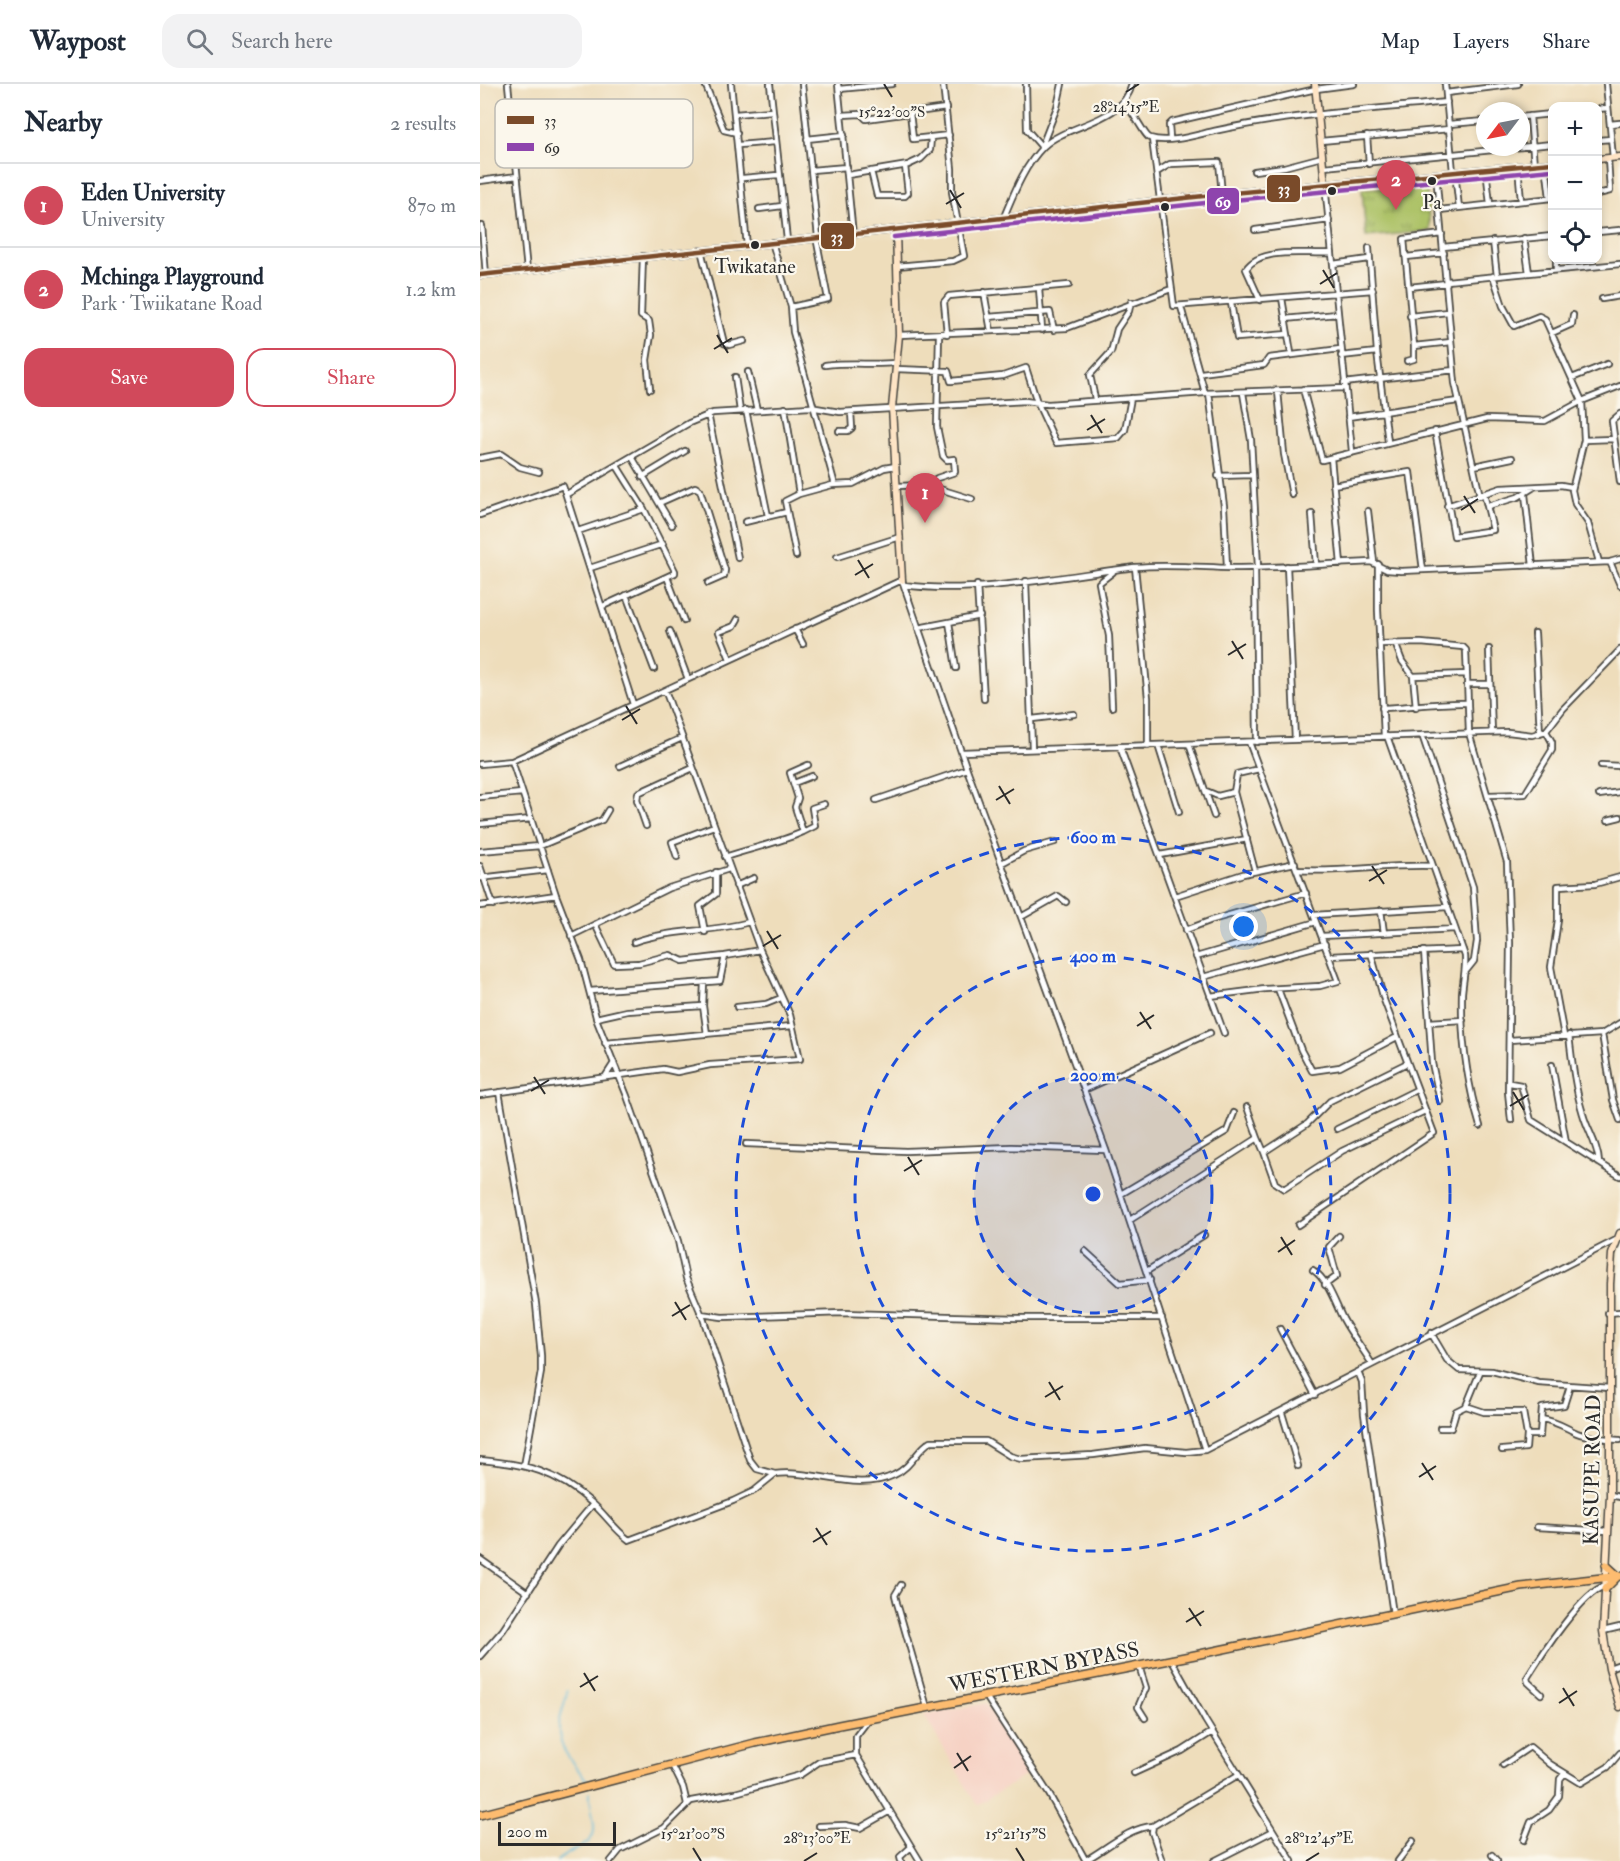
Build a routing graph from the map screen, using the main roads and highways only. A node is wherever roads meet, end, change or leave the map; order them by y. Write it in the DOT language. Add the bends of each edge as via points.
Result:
graph roads {
  1 [pos="1619,1576"];
  2 [pos="1595,1578"];
  3 [pos="1605,1584"];
  4 [pos="480,1815"];
  1 -- 2 [label="main road" via="1606,1566"];
  1 -- 3 [label="main road, WESTERN BYPASS"];
  1 -- 3 [label="main road"];
  2 -- 3 [label="main road, WESTERN BYPASS"];
  2 -- 4 [label="main road, WESTERN BYPASS" via="1521,1587 755,1743"];
}
